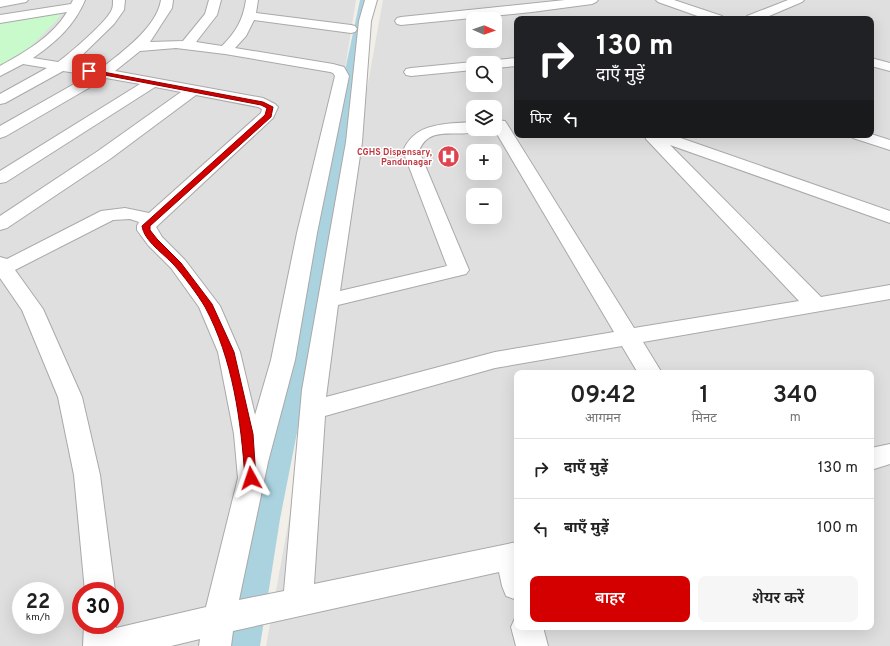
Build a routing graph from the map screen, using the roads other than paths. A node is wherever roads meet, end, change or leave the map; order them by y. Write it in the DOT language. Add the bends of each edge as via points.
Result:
graph roads {
  1 [pos="22,0"];
  2 [pos="119,0"];
  3 [pos="167,0"];
  4 [pos="215,0"];
  5 [pos="252,0"];
  6 [pos="371,0"];
  7 [pos="592,0"];
  8 [pos="662,0"];
  9 [pos="798,0"];
  10 [pos="0,3"];
  11 [pos="78,4"];
  12 [pos="354,14"];
  13 [pos="250,16"];
  14 [pos="709,16"];
  15 [pos="758,16"];
  16 [pos="0,19"];
  17 [pos="401,20"];
  18 [pos="351,29"];
  19 [pos="349,42"];
  20 [pos="187,45"];
  21 [pos="136,47"];
  22 [pos="226,50"];
  23 [pos="21,60"];
  24 [pos="514,62"];
  25 [pos="502,63"];
  26 [pos="874,63"];
  27 [pos="61,66"];
  28 [pos="466,67"];
  29 [pos="890,67"];
  30 [pos="0,72"];
  31 [pos="411,72"];
  32 [pos="103,73"];
  33 [pos="152,83"];
  34 [pos="193,90"];
  35 [pos="0,100"];
  36 [pos="504,123"];
  37 [pos="466,128"];
  38 [pos="0,133"];
  39 [pos="654,138"];
  40 [pos="665,138"];
  41 [pos="868,138"];
  42 [pos="890,145"];
  43 [pos="0,178"];
  44 [pos="890,218"];
  45 [pos="150,220"];
  46 [pos="0,224"];
  47 [pos="2,265"];
  48 [pos="890,292"];
  49 [pos="328,301"];
  50 [pos="815,304"];
  51 [pos="627,337"];
  52 [pos="648,370"];
  53 [pos="312,410"];
  54 [pos="890,454"];
  55 [pos="874,458"];
  56 [pos="251,478"];
  57 [pos="513,556"];
  58 [pos="99,582"];
  59 [pos="298,602"];
  60 [pos="222,627"];
  61 [pos="528,630"];
  62 [pos="100,634"];
  63 [pos="99,646"];
  64 [pos="108,646"];
  65 [pos="532,646"];
  1 -- 10 [label="street"];
  2 -- 27 [label="street" via="118,10 110,21"];
  3 -- 21 [label="street" via="166,8 143,42"];
  4 -- 20 [label="street" via="211,15"];
  5 -- 13 [label="street"];
  6 -- 49 [label="street" via="365,21 354,142"];
  7 -- 17 [label="street"];
  8 -- 14 [label="street"];
  9 -- 15 [label="street"];
  11 -- 16 [label="street"];
  11 -- 23 [label="street" via="54,36"];
  12 -- 18 [label="street"];
  13 -- 18 [label="street"];
  13 -- 22 [label="street" via="246,27"];
  18 -- 19 [label="street"];
  20 -- 21 [label="street"];
  20 -- 22 [label="street"];
  21 -- 32 [label="street"];
  22 -- 56 [label="street" via="344,69 309,225 283,360"];
  23 -- 27 [label="street"];
  23 -- 30 [label="street"];
  24 -- 25 [label="street"];
  26 -- 29 [label="street"];
  27 -- 32 [label="street"];
  27 -- 35 [label="street"];
  28 -- 31 [label="street"];
  32 -- 33 [label="street"];
  32 -- 38 [label="street"];
  33 -- 34 [label="street"];
  33 -- 43 [label="street"];
  34 -- 45 [label="street" via="263,104 270,107 271,111"];
  34 -- 46 [label="street" via="104,155"];
  36 -- 51 [label="street"];
  37 -- 49 [label="street" via="419,136 412,143 411,151 459,270"];
  39 -- 50 [label="street"];
  40 -- 44 [label="street"];
  41 -- 42 [label="street"];
  45 -- 47 [label="street" via="134,213 108,216"];
  45 -- 56 [label="street" via="146,230 178,264 209,306 229,352 247,434"];
  47 -- 58 [label="street" via="32,309 70,397 87,474"];
  48 -- 50 [label="street"];
  49 -- 53 [label="street"];
  50 -- 51 [label="street"];
  51 -- 52 [label="street"];
  51 -- 53 [label="street" via="495,360"];
  53 -- 59 [label="street"];
  54 -- 55 [label="street"];
  56 -- 60 [label="street"];
  57 -- 59 [label="street"];
  59 -- 60 [label="street"];
  60 -- 64 [label="street"];
  61 -- 65 [label="street"];
  62 -- 63 [label="street"];
}
